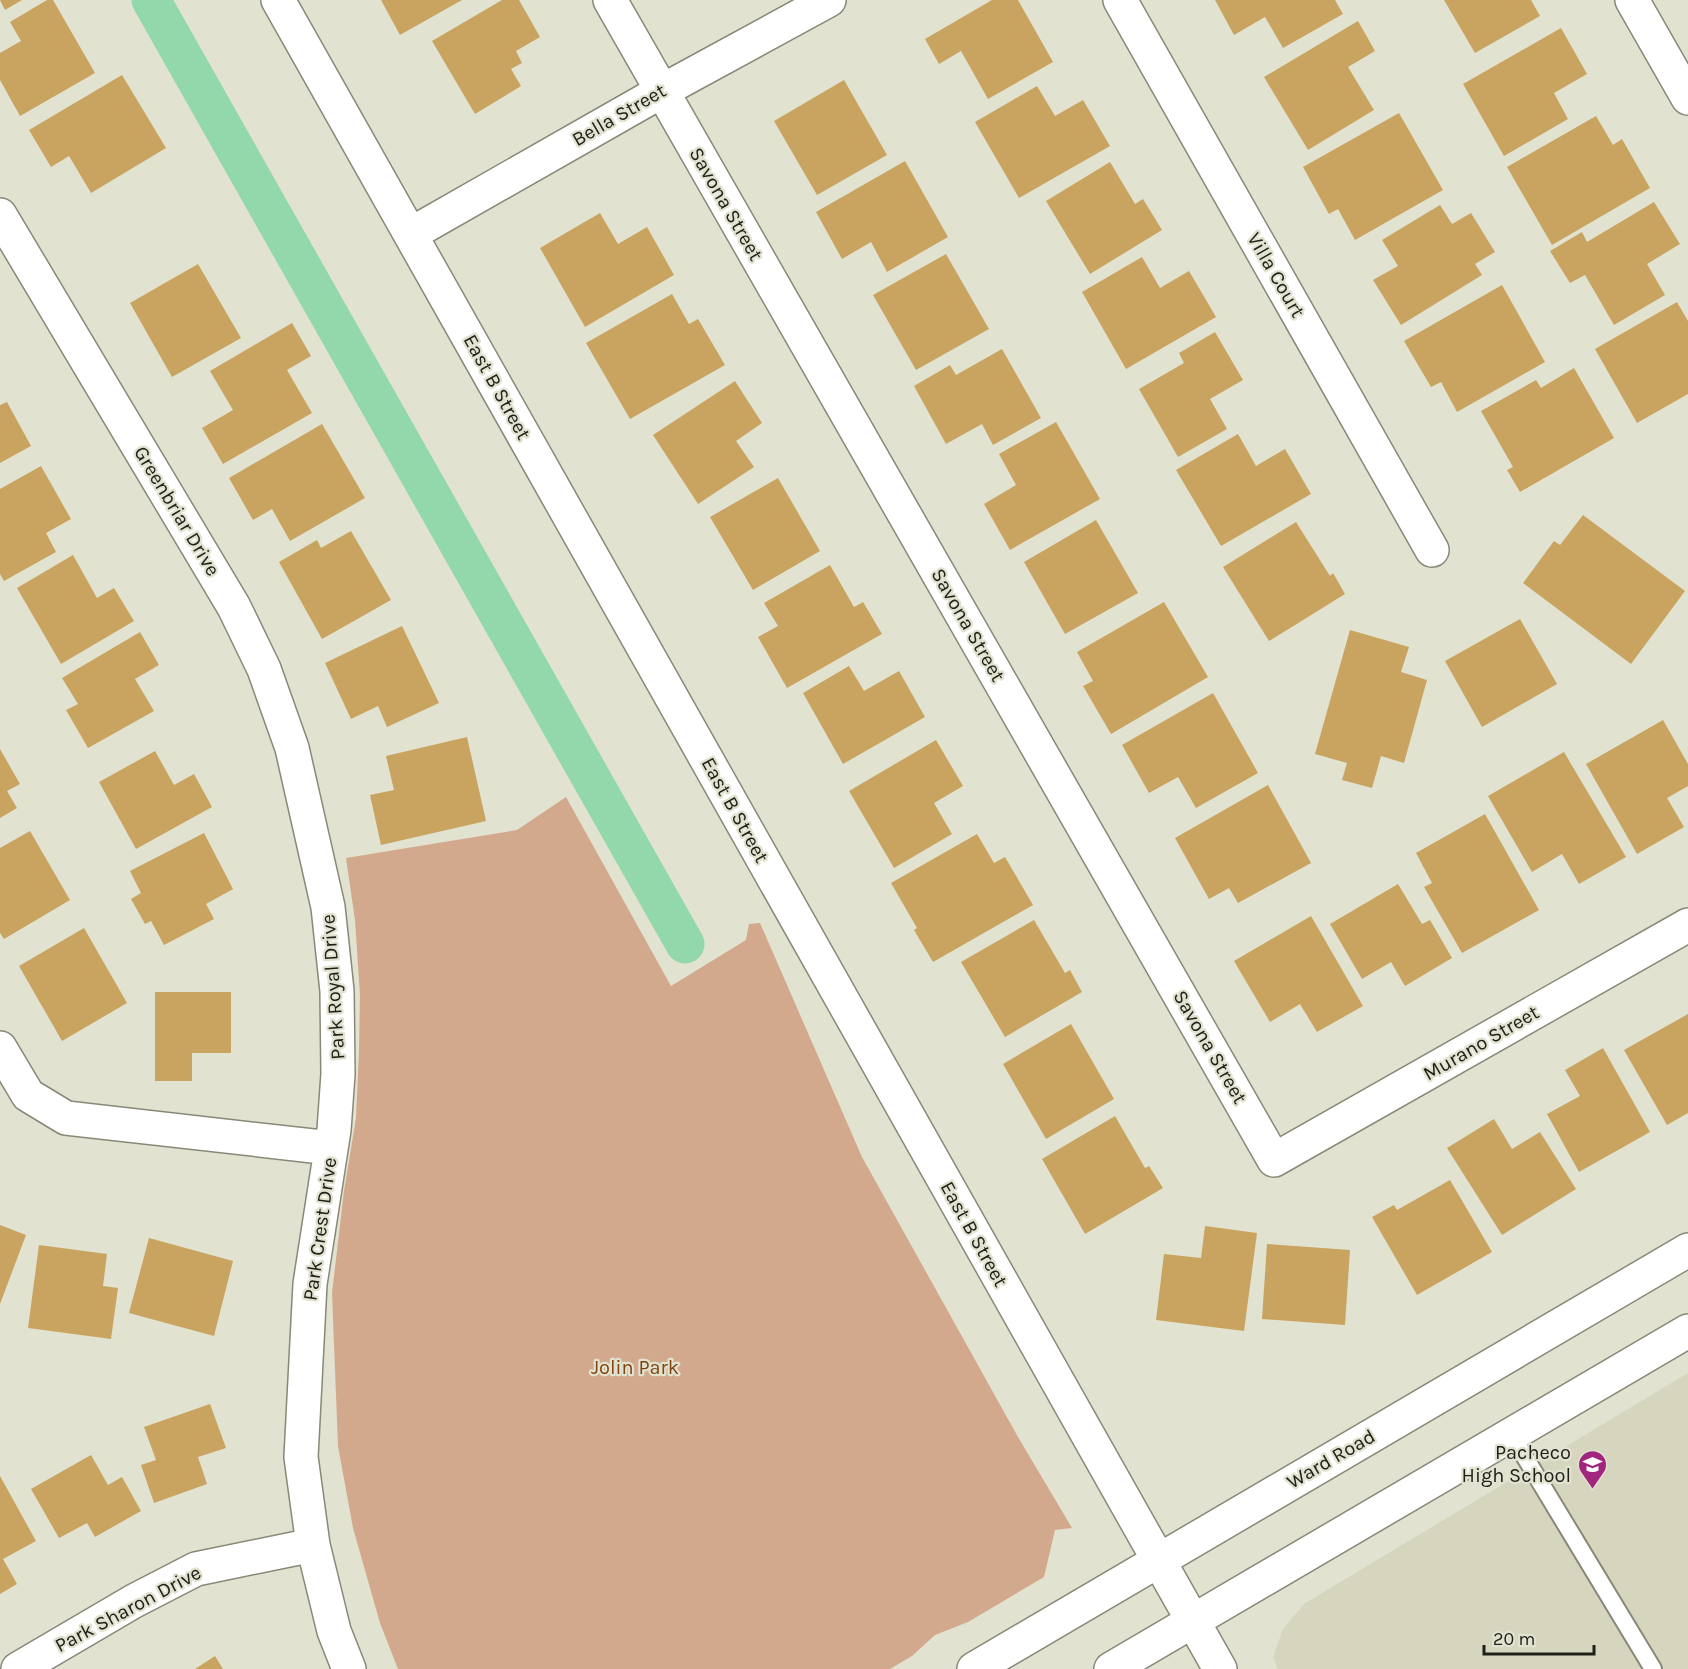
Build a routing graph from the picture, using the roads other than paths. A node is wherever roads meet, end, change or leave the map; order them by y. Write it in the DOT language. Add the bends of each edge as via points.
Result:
graph roads {
  1 [pos="278,0"];
  2 [pos="610,0"];
  3 [pos="829,0"];
  4 [pos="1120,0"];
  5 [pos="1632,0"];
  6 [pos="662,91"];
  7 [pos="1688,98"];
  8 [pos="0,215"];
  9 [pos="411,234"];
  10 [pos="1432,550"];
  11 [pos="310,827"];
  12 [pos="1688,925"];
  13 [pos="0,1048"];
  14 [pos="331,1148"];
  15 [pos="1274,1160"];
  16 [pos="1688,1250"];
  17 [pos="1688,1331"];
  18 [pos="1511,1434"];
  19 [pos="313,1545"];
  20 [pos="1158,1560"];
  21 [pos="1192,1621"];
  22 [pos="18,1669"];
  23 [pos="349,1669"];
  24 [pos="974,1669"];
  25 [pos="1111,1669"];
  26 [pos="1220,1669"];
  27 [pos="1653,1669"];
  1 -- 9 [label="street, East B Street"];
  2 -- 6 [label="street, Savona Street"];
  3 -- 6 [label="street, Bella Street"];
  4 -- 10 [label="street, Villa Court"];
  5 -- 7 [label="street"];
  6 -- 9 [label="street, Bella Street"];
  6 -- 15 [label="street, Savona Street"];
  8 -- 11 [label="street, Greenbriar Drive" via="234,607 264,669 292,748"];
  9 -- 20 [label="street, East B Street"];
  11 -- 14 [label="street, Park Royal Drive" via="328,907 337,991 338,1074"];
  12 -- 15 [label="street, Murano Street"];
  13 -- 14 [label="street, Park Crest Drive" via="28,1095 66,1118"];
  14 -- 19 [label="street, Park Crest Drive" via="310,1284 301,1457"];
  16 -- 20 [label="street, Ward Road"];
  17 -- 18 [label="street"];
  18 -- 21 [label="street"];
  18 -- 27 [label="lane"];
  19 -- 22 [label="street, Park Sharon Drive" via="196,1569"];
  19 -- 23 [label="street, Park Crest Drive" via="334,1631"];
  20 -- 21 [label="street, East B Street"];
  20 -- 24 [label="street, Ward Road"];
  21 -- 25 [label="street"];
  21 -- 26 [label="street, East B Street"];
}
